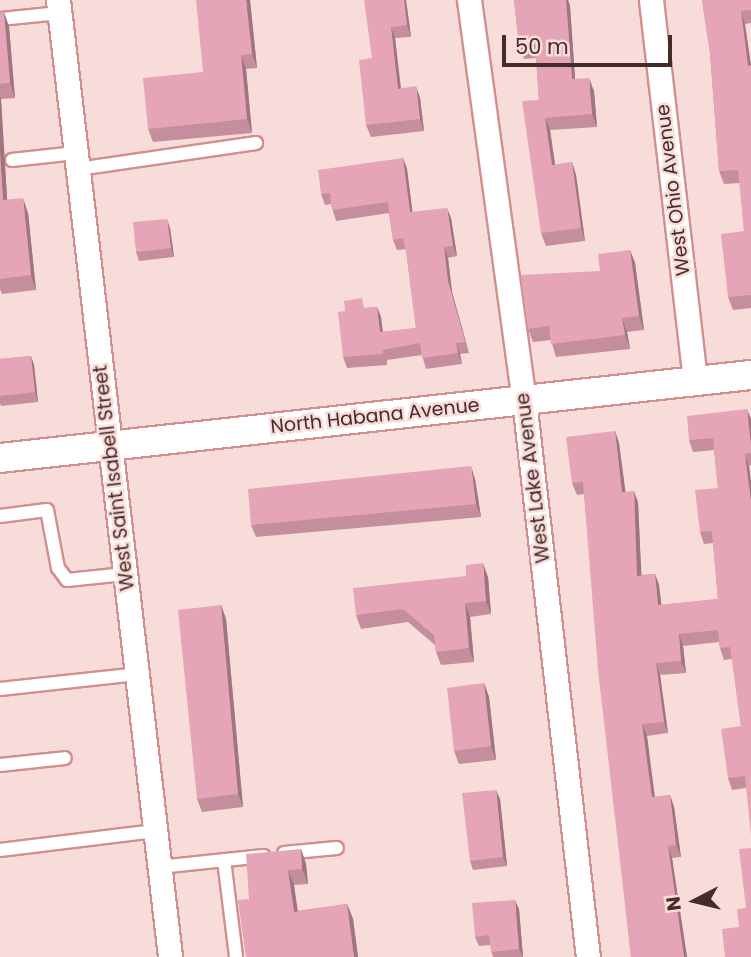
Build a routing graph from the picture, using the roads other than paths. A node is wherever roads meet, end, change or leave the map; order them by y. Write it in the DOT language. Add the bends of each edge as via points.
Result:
graph roads {
  1 [pos="469,0"];
  2 [pos="651,0"];
  3 [pos="58,6"];
  4 [pos="0,19"];
  5 [pos="256,144"];
  6 [pos="12,160"];
  7 [pos="77,161"];
  8 [pos="751,374"];
  9 [pos="695,381"];
  10 [pos="524,400"];
  11 [pos="110,445"];
  12 [pos="0,458"];
  13 [pos="0,516"];
  14 [pos="125,573"];
  15 [pos="137,674"];
  16 [pos="0,689"];
  17 [pos="65,758"];
  18 [pos="0,765"];
  19 [pos="155,831"];
  20 [pos="337,848"];
  21 [pos="0,850"];
  22 [pos="224,860"];
  23 [pos="159,867"];
  24 [pos="170,957"];
  25 [pos="236,957"];
  26 [pos="588,957"];
  1 -- 10 [label="street, West Lake Avenue"];
  2 -- 9 [label="street, West Ohio Avenue"];
  3 -- 4 [label="lane"];
  3 -- 7 [label="street, West Saint Isabell Street"];
  5 -- 7 [label="lane"];
  6 -- 7 [label="lane"];
  7 -- 11 [label="street, West Saint Isabell Street"];
  8 -- 9 [label="street, North Habana Avenue"];
  9 -- 10 [label="street, North Habana Avenue"];
  10 -- 11 [label="street, North Habana Avenue"];
  10 -- 26 [label="street, West Lake Avenue"];
  11 -- 12 [label="street, North Habana Avenue"];
  11 -- 14 [label="street, West Saint Isabell Street"];
  13 -- 14 [label="lane" via="47,510 58,568 66,580"];
  14 -- 15 [label="street, West Saint Isabell Street"];
  15 -- 16 [label="lane"];
  15 -- 19 [label="street, West Saint Isabell Street"];
  17 -- 18 [label="lane"];
  19 -- 21 [label="lane"];
  19 -- 23 [label="street, West Saint Isabell Street"];
  20 -- 22 [label="lane"];
  22 -- 23 [label="lane"];
  22 -- 25 [label="lane"];
  23 -- 24 [label="street, West Saint Isabell Street"];
}
